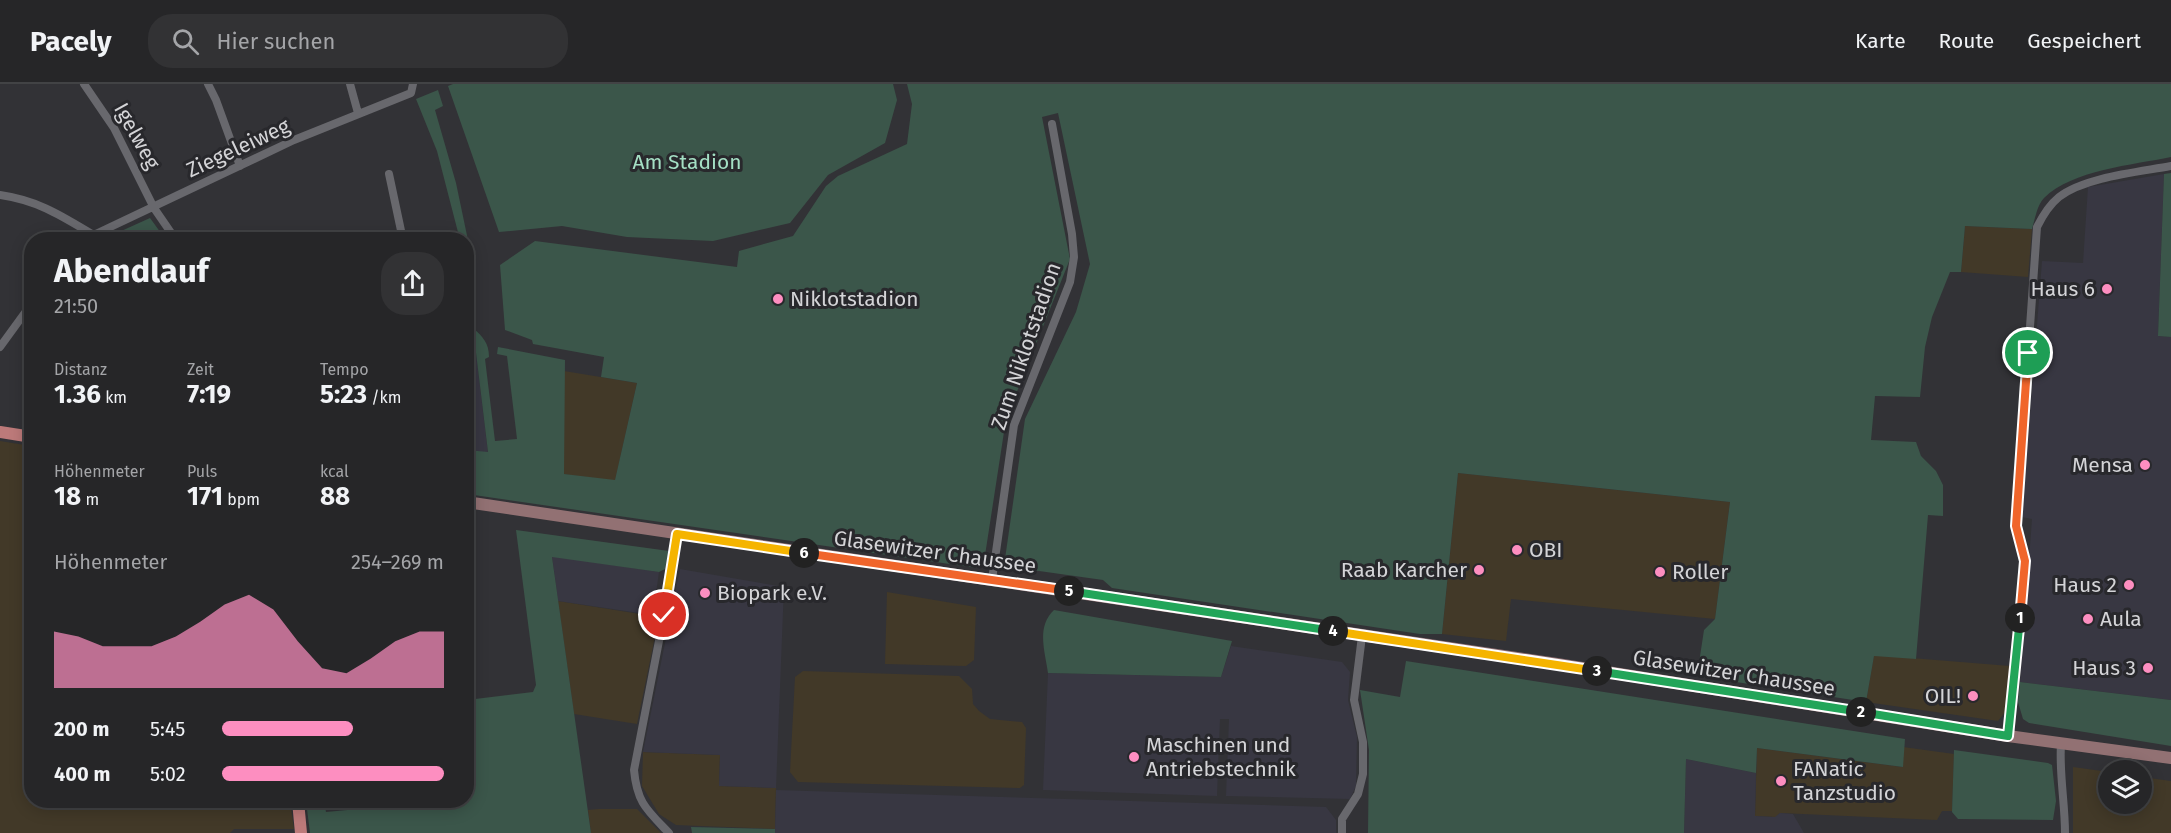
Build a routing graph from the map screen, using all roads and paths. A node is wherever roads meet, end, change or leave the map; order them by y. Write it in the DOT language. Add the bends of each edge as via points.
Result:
graph roads {
  1 [pos="84,84"];
  2 [pos="208,84"];
  3 [pos="350,84"];
  4 [pos="412,88"];
  5 [pos="358,114"];
  6 [pos="1052,124"];
  7 [pos="240,166"];
  8 [pos="2171,166"];
  9 [pos="388,174"];
  10 [pos="0,195"];
  11 [pos="154,208"];
  12 [pos="88,232"];
  13 [pos="100,232"];
  14 [pos="170,232"];
  15 [pos="401,232"];
  16 [pos="24,314"];
  17 [pos="0,347"];
  18 [pos="0,432"];
  19 [pos="24,436"];
  20 [pos="474,503"];
  21 [pos="677,534"];
  22 [pos="992,580"];
  23 [pos="1362,636"];
  24 [pos="2008,736"];
  25 [pos="2061,744"];
  26 [pos="2171,758"];
  27 [pos="299,808"];
  28 [pos="301,833"];
  29 [pos="669,833"];
  30 [pos="1342,833"];
  31 [pos="2065,833"];
  1 -- 11 [label="street, Igelweg" via="114,128"];
  2 -- 7 [label="street"];
  3 -- 5 [label="street"];
  4 -- 5 [label="street, Ziegeleiweg"];
  5 -- 7 [label="street, Ziegeleiweg"];
  6 -- 22 [label="street, Zum Niklotstadion" via="1074,257 1070,282 1014,425"];
  7 -- 11 [label="street, Ziegeleiweg"];
  8 -- 24 [label="street" via="2084,183 2060,196 2037,227 2016,526 2025,561"];
  9 -- 15 [label="street"];
  10 -- 12 [label="street" via="36,203"];
  11 -- 13 [label="street, Ziegeleiweg"];
  11 -- 14 [label="street, Igelweg"];
  16 -- 17 [label="street"];
  18 -- 19 [label="main road"];
  20 -- 21 [label="main road, Glasewitzer Chaussee"];
  21 -- 22 [label="main road, Glasewitzer Chaussee"];
  21 -- 29 [label="street" via="634,770 640,800"];
  22 -- 23 [label="main road, Glasewitzer Chaussee"];
  23 -- 24 [label="main road, Glasewitzer Chaussee"];
  23 -- 30 [label="street" via="1354,700 1363,742 1363,774 1358,795 1342,819"];
  24 -- 25 [label="main road, Glasewitzer Chaussee"];
  25 -- 26 [label="main road, Glasewitzer Chaussee"];
  25 -- 31 [label="street"];
  27 -- 28 [label="main road"];
}
